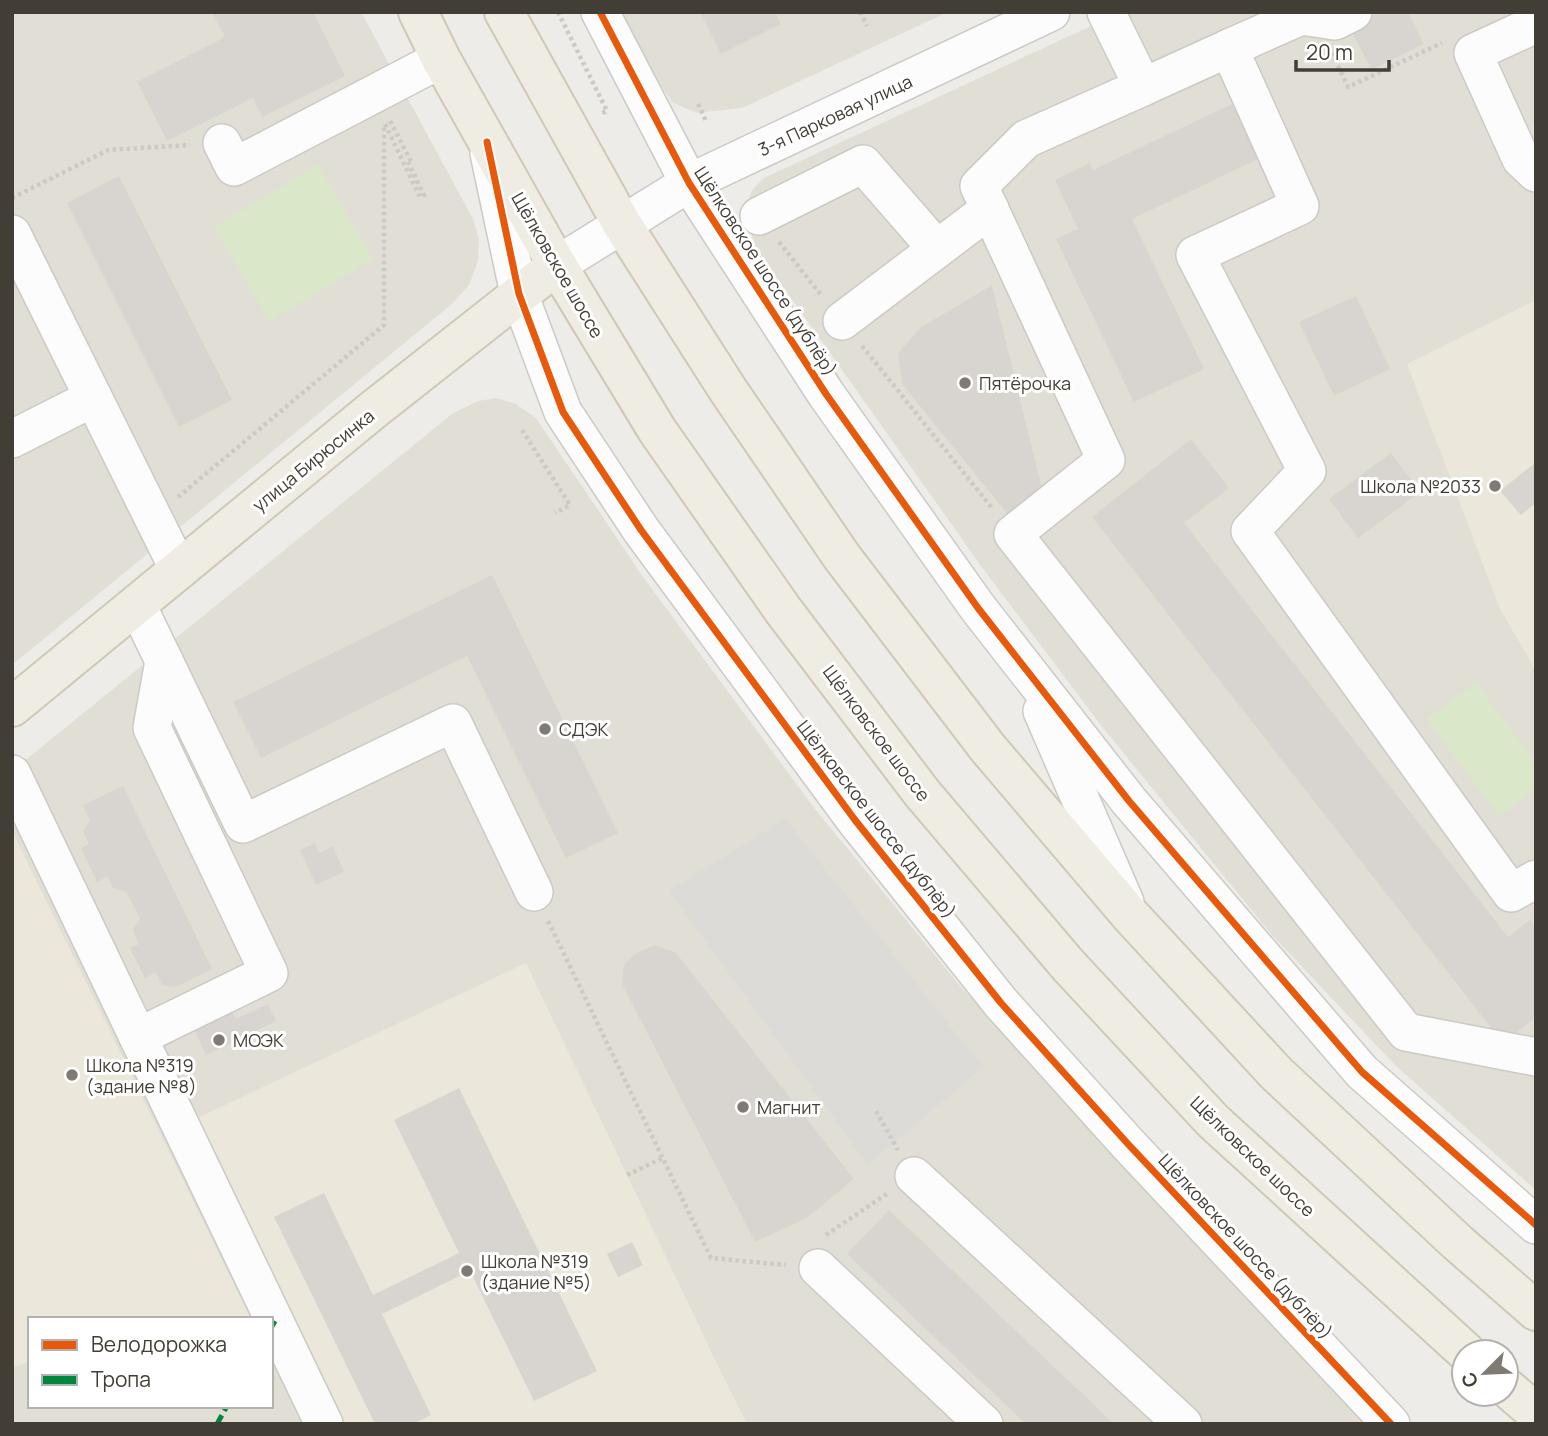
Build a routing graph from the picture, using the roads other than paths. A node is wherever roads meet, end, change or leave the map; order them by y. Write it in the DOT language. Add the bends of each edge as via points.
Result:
graph roads {
  1 [pos="418,12"];
  2 [pos="504,12"];
  3 [pos="600,12"];
  4 [pos="1051,12"];
  5 [pos="1106,12"];
  6 [pos="1353,12"];
  7 [pos="1536,24"];
  8 [pos="1228,48"];
  9 [pos="441,59"];
  10 [pos="1143,87"];
  11 [pos="487,142"];
  12 [pos="222,143"];
  13 [pos="1536,173"];
  14 [pos="689,183"];
  15 [pos="990,209"];
  16 [pos="759,216"];
  17 [pos="622,224"];
  18 [pos="12,234"];
  19 [pos="937,249"];
  20 [pos="556,265"];
  21 [pos="519,294"];
  22 [pos="842,321"];
  23 [pos="93,398"];
  24 [pos="12,439"];
  25 [pos="179,570"];
  26 [pos="137,605"];
  27 [pos="164,661"];
  28 [pos="1023,665"];
  29 [pos="12,708"];
  30 [pos="12,774"];
  31 [pos="243,824"];
  32 [pos="206,842"];
  33 [pos="1536,879"];
  34 [pos="534,892"];
  35 [pos="1130,915"];
  36 [pos="138,1037"];
  37 [pos="1536,1057"];
  38 [pos="914,1176"];
  39 [pos="1536,1225"];
  40 [pos="812,1254"];
  41 [pos="1536,1311"];
  42 [pos="273,1317"];
  43 [pos="273,1318"];
  44 [pos="1450,1338"];
  45 [pos="1520,1399"];
  46 [pos="1536,1413"];
  47 [pos="324,1424"];
  48 [pos="984,1424"];
  49 [pos="1183,1424"];
  50 [pos="1391,1424"];
  1 -- 9 [label="main road, Щёлковское шоссе"];
  2 -- 17 [label="main road"];
  3 -- 14 [label="street, Щёлковское шоссе (дублёр)"];
  4 -- 14 [label="street, 3-я Парковая улица"];
  5 -- 10 [label="street"];
  6 -- 8 [label="street" via="1335,21 1301,16"];
  7 -- 13 [label="street" via="1473,53 1521,159"];
  8 -- 10 [label="street"];
  8 -- 33 [label="street" via="1300,206 1195,255 1307,471 1250,531 1511,893"];
  9 -- 11 [label="main road, Щёлковское шоссе"];
  9 -- 12 [label="street" via="234,167"];
  10 -- 15 [label="street" via="1026,139 979,186"];
  11 -- 20 [label="main road, Щёлковское шоссе"];
  11 -- 21 [label="street, Щёлковское шоссе (дублёр)"];
  14 -- 17 [label="street, 3-я Парковая улица"];
  14 -- 28 [label="street, Щёлковское шоссе (дублёр)" via="825,394"];
  15 -- 19 [label="street"];
  15 -- 37 [label="street" via="1106,460 1013,534 1406,1032"];
  16 -- 19 [label="street" via="863,164"];
  17 -- 20 [label="street, улица Бирюсинка"];
  17 -- 35 [label="main road" via="842,557 987,747"];
  18 -- 23 [label="street"];
  19 -- 22 [label="street"];
  20 -- 21 [label="main road, улица Бирюсинка"];
  20 -- 44 [label="main road, Щёлковское шоссе" via="657,430 783,610 922,793 1068,965 1213,1121"];
  21 -- 25 [label="main road, улица Бирюсинка"];
  21 -- 50 [label="street, Щёлковское шоссе (дублёр)" via="563,412 641,530 855,820 1001,1003"];
  23 -- 24 [label="street"];
  23 -- 25 [label="street"];
  25 -- 26 [label="main road, улица Бирюсинка"];
  26 -- 27 [label="street"];
  26 -- 29 [label="main road, улица Бирюсинка"];
  27 -- 31 [label="street"];
  27 -- 32 [label="street" via="152,728"];
  28 -- 35 [label="street"];
  28 -- 39 [label="street, Щёлковское шоссе (дублёр)" via="1129,801 1362,1072"];
  30 -- 36 [label="street"];
  31 -- 32 [label="street"];
  31 -- 34 [label="street" via="453,723"];
  32 -- 36 [label="street" via="269,972"];
  35 -- 41 [label="main road" via="1276,1073"];
  36 -- 42 [label="street"];
  38 -- 49 [label="street"];
  40 -- 48 [label="street"];
  43 -- 47 [label="street"];
  45 -- 46 [label="main road"];
}
